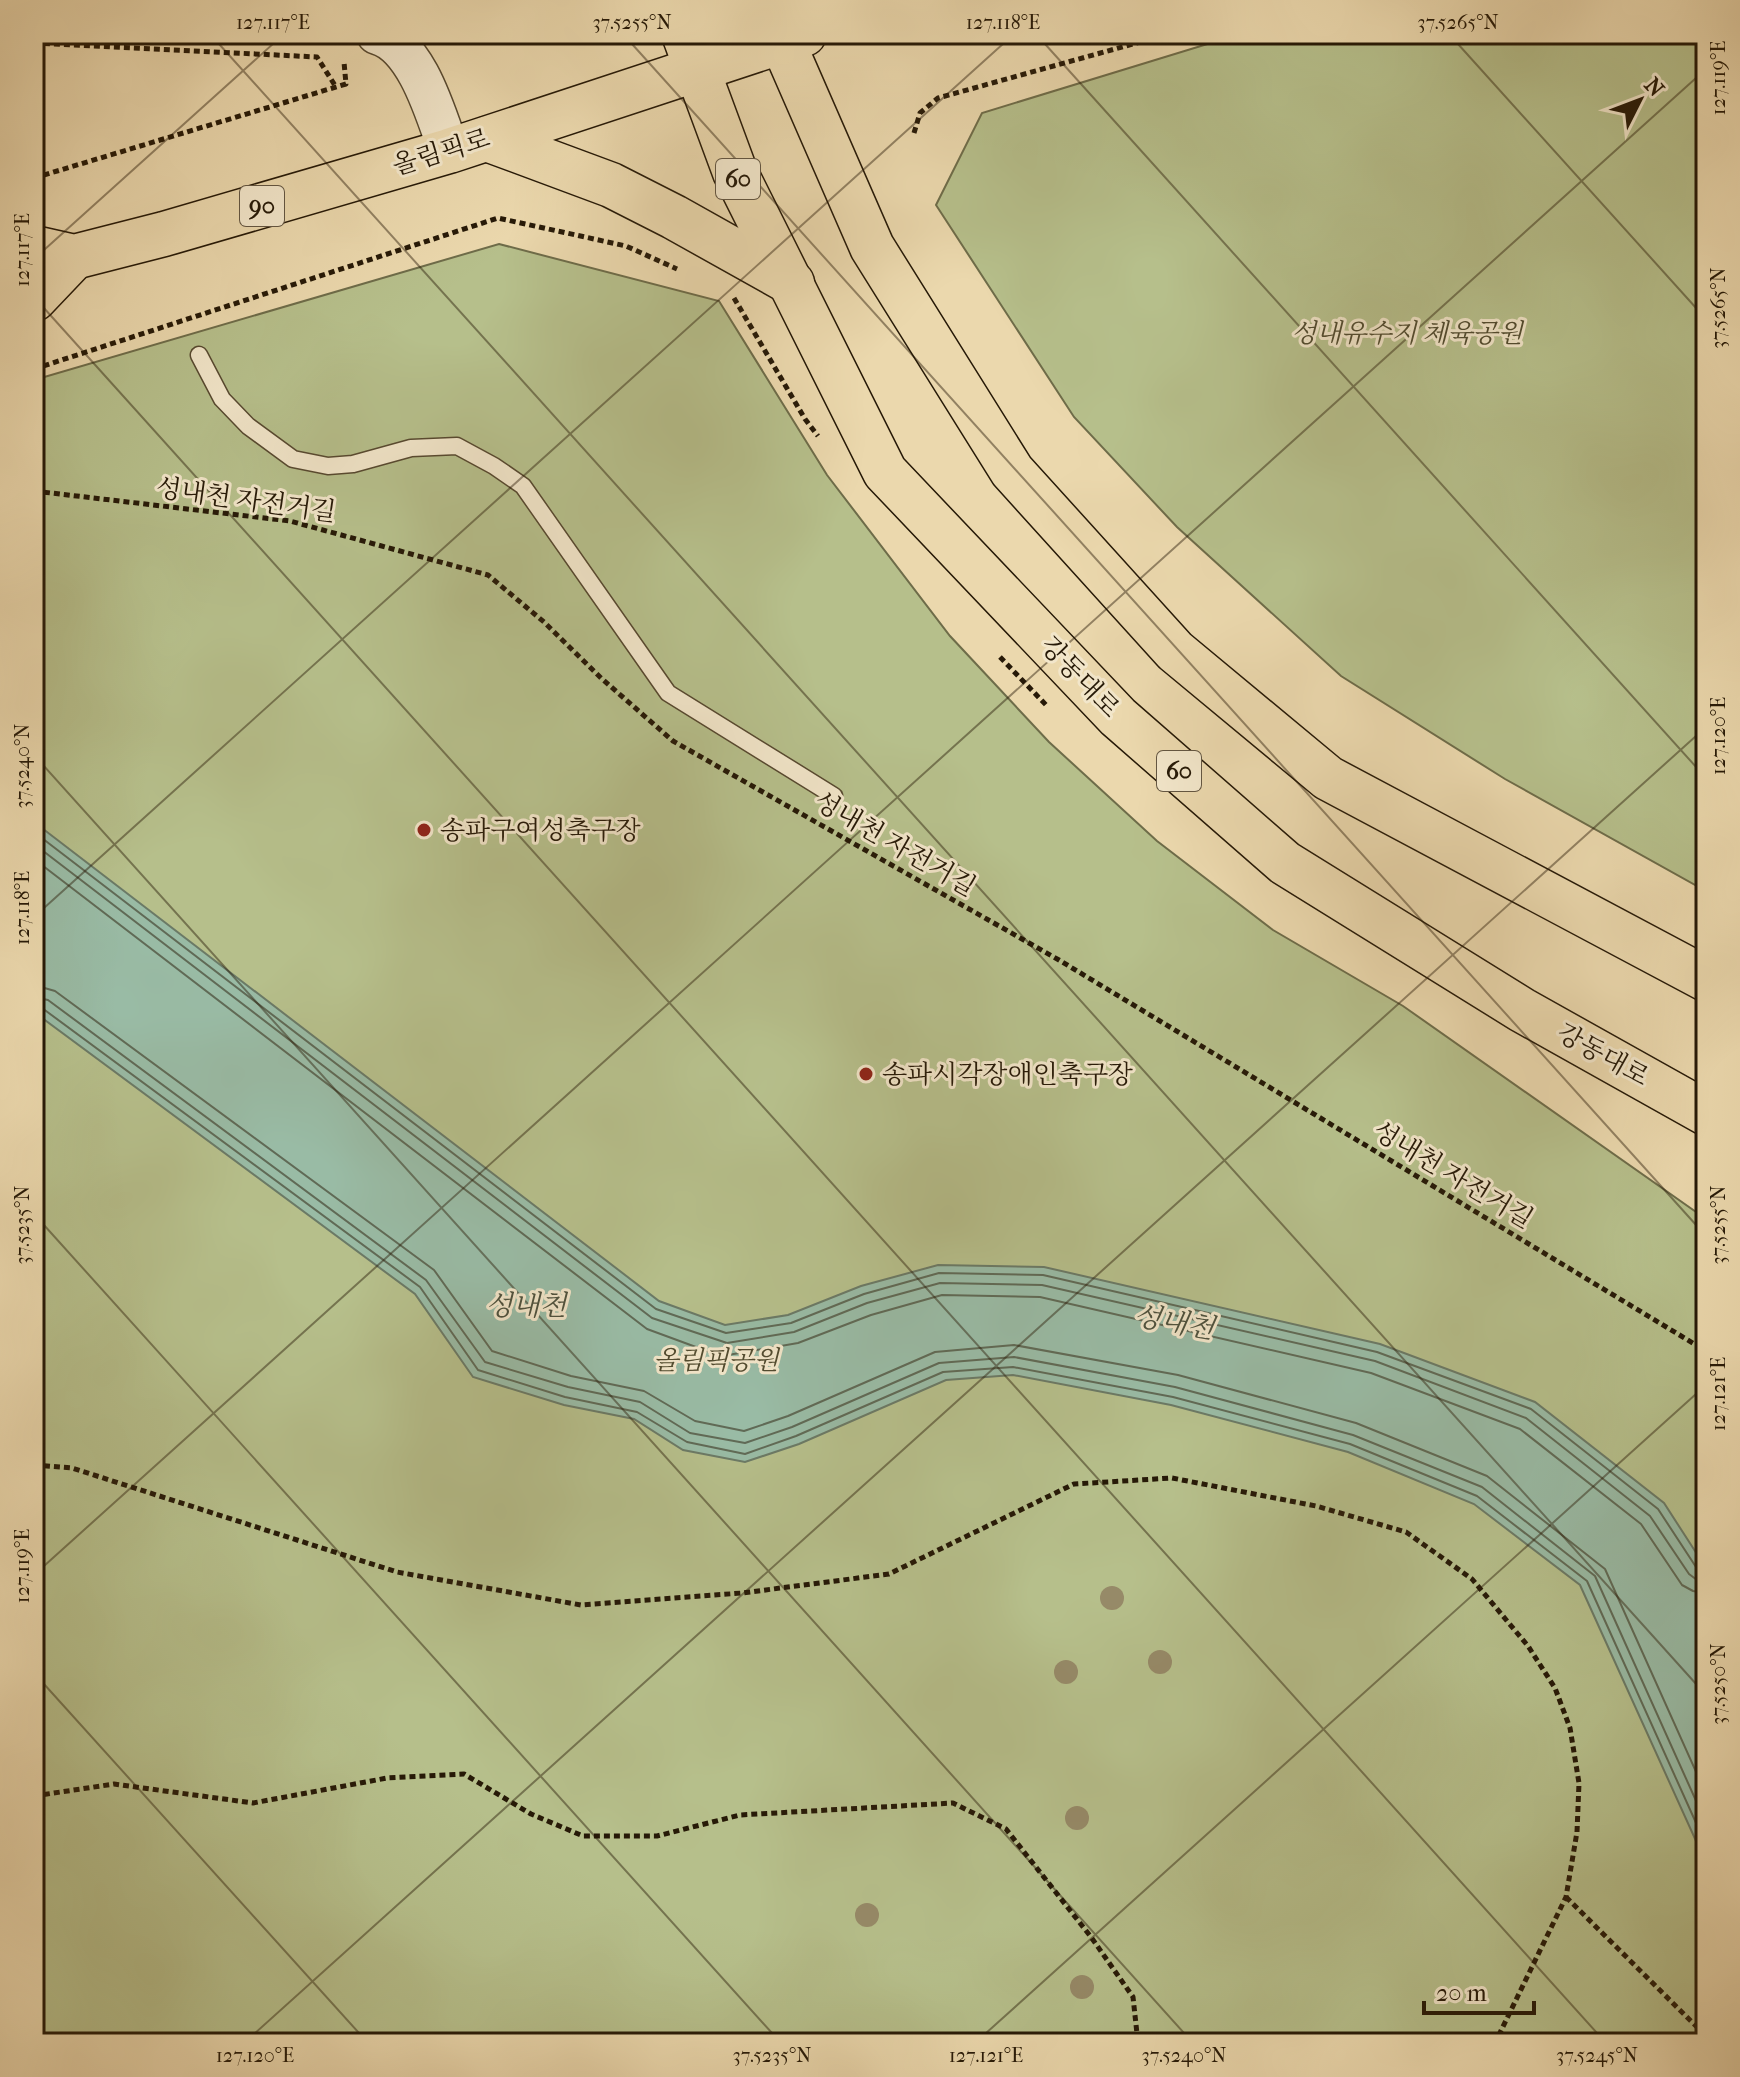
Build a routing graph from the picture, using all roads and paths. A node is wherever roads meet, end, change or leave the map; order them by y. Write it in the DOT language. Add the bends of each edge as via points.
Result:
graph roads {
  1 [pos="377,34"];
  2 [pos="1169,34"];
  3 [pos="788,36"];
  4 [pos="34,43"];
  5 [pos="690,52"];
  6 [pos="344,62"];
  7 [pos="336,87"];
  8 [pos="914,133"];
  9 [pos="468,145"];
  10 [pos="34,178"];
  11 [pos="626,246"];
  12 [pos="54,252"];
  13 [pos="792,283"];
  14 [pos="34,299"];
  15 [pos="199,355"];
  16 [pos="34,369"];
  17 [pos="34,491"];
  18 [pos="834,796"];
  19 [pos="1706,979"];
  20 [pos="1706,1113"];
  21 [pos="1706,1351"];
  22 [pos="34,1465"];
  23 [pos="34,1796"];
  24 [pos="1566,1897"];
  25 [pos="1706,2036"];
  26 [pos="1138,2043"];
  27 [pos="1495,2043"];
  1 -- 9 [label="street" via="392,38"];
  2 -- 8 [label="path" via="938,98 920,113"];
  3 -- 5 [label="main road, 올림픽로 / 90"];
  3 -- 19 [label="main road" via="872,247 1012,471 1175,651 1328,778"];
  4 -- 7 [label="path" via="317,57"];
  5 -- 9 [label="main road, 올림픽로 / 90"];
  5 -- 13 [label="main road, 강동대로 / 60" via="735,172"];
  6 -- 7 [label="path" via="346,84"];
  7 -- 10 [label="path"];
  9 -- 12 [label="main road, 올림픽로 / 90" via="164,234"];
  9 -- 13 [label="main road" via="611,185"];
  11 -- 16 [label="path" via="498,218"];
  12 -- 14 [label="main road, 올림픽로 / 90"];
  13 -- 20 [label="main road, 강동대로 / 60" via="885,472 1118,717 1285,863 1522,1010"];
  15 -- 18 [label="lane" via="222,399 293,459 328,466 411,448 457,446 523,486 668,693"];
  17 -- 21 [label="path, 성내천 자전거길" via="290,521 488,575 673,741 1059,960"];
  22 -- 24 [label="path" via="72,1468 397,1572 581,1605 742,1593 889,1574 1074,1484 1172,1478 1316,1506 1406,1532 1472,1579 1555,1688 1570,1728 1579,1783"];
  23 -- 26 [label="path" via="114,1784 253,1803 387,1778 464,1774 531,1814 583,1836 657,1836 740,1815 953,1803 1006,1829 1091,1937 1133,1997"];
  24 -- 25 [label="path"];
  24 -- 27 [label="path"];
}
